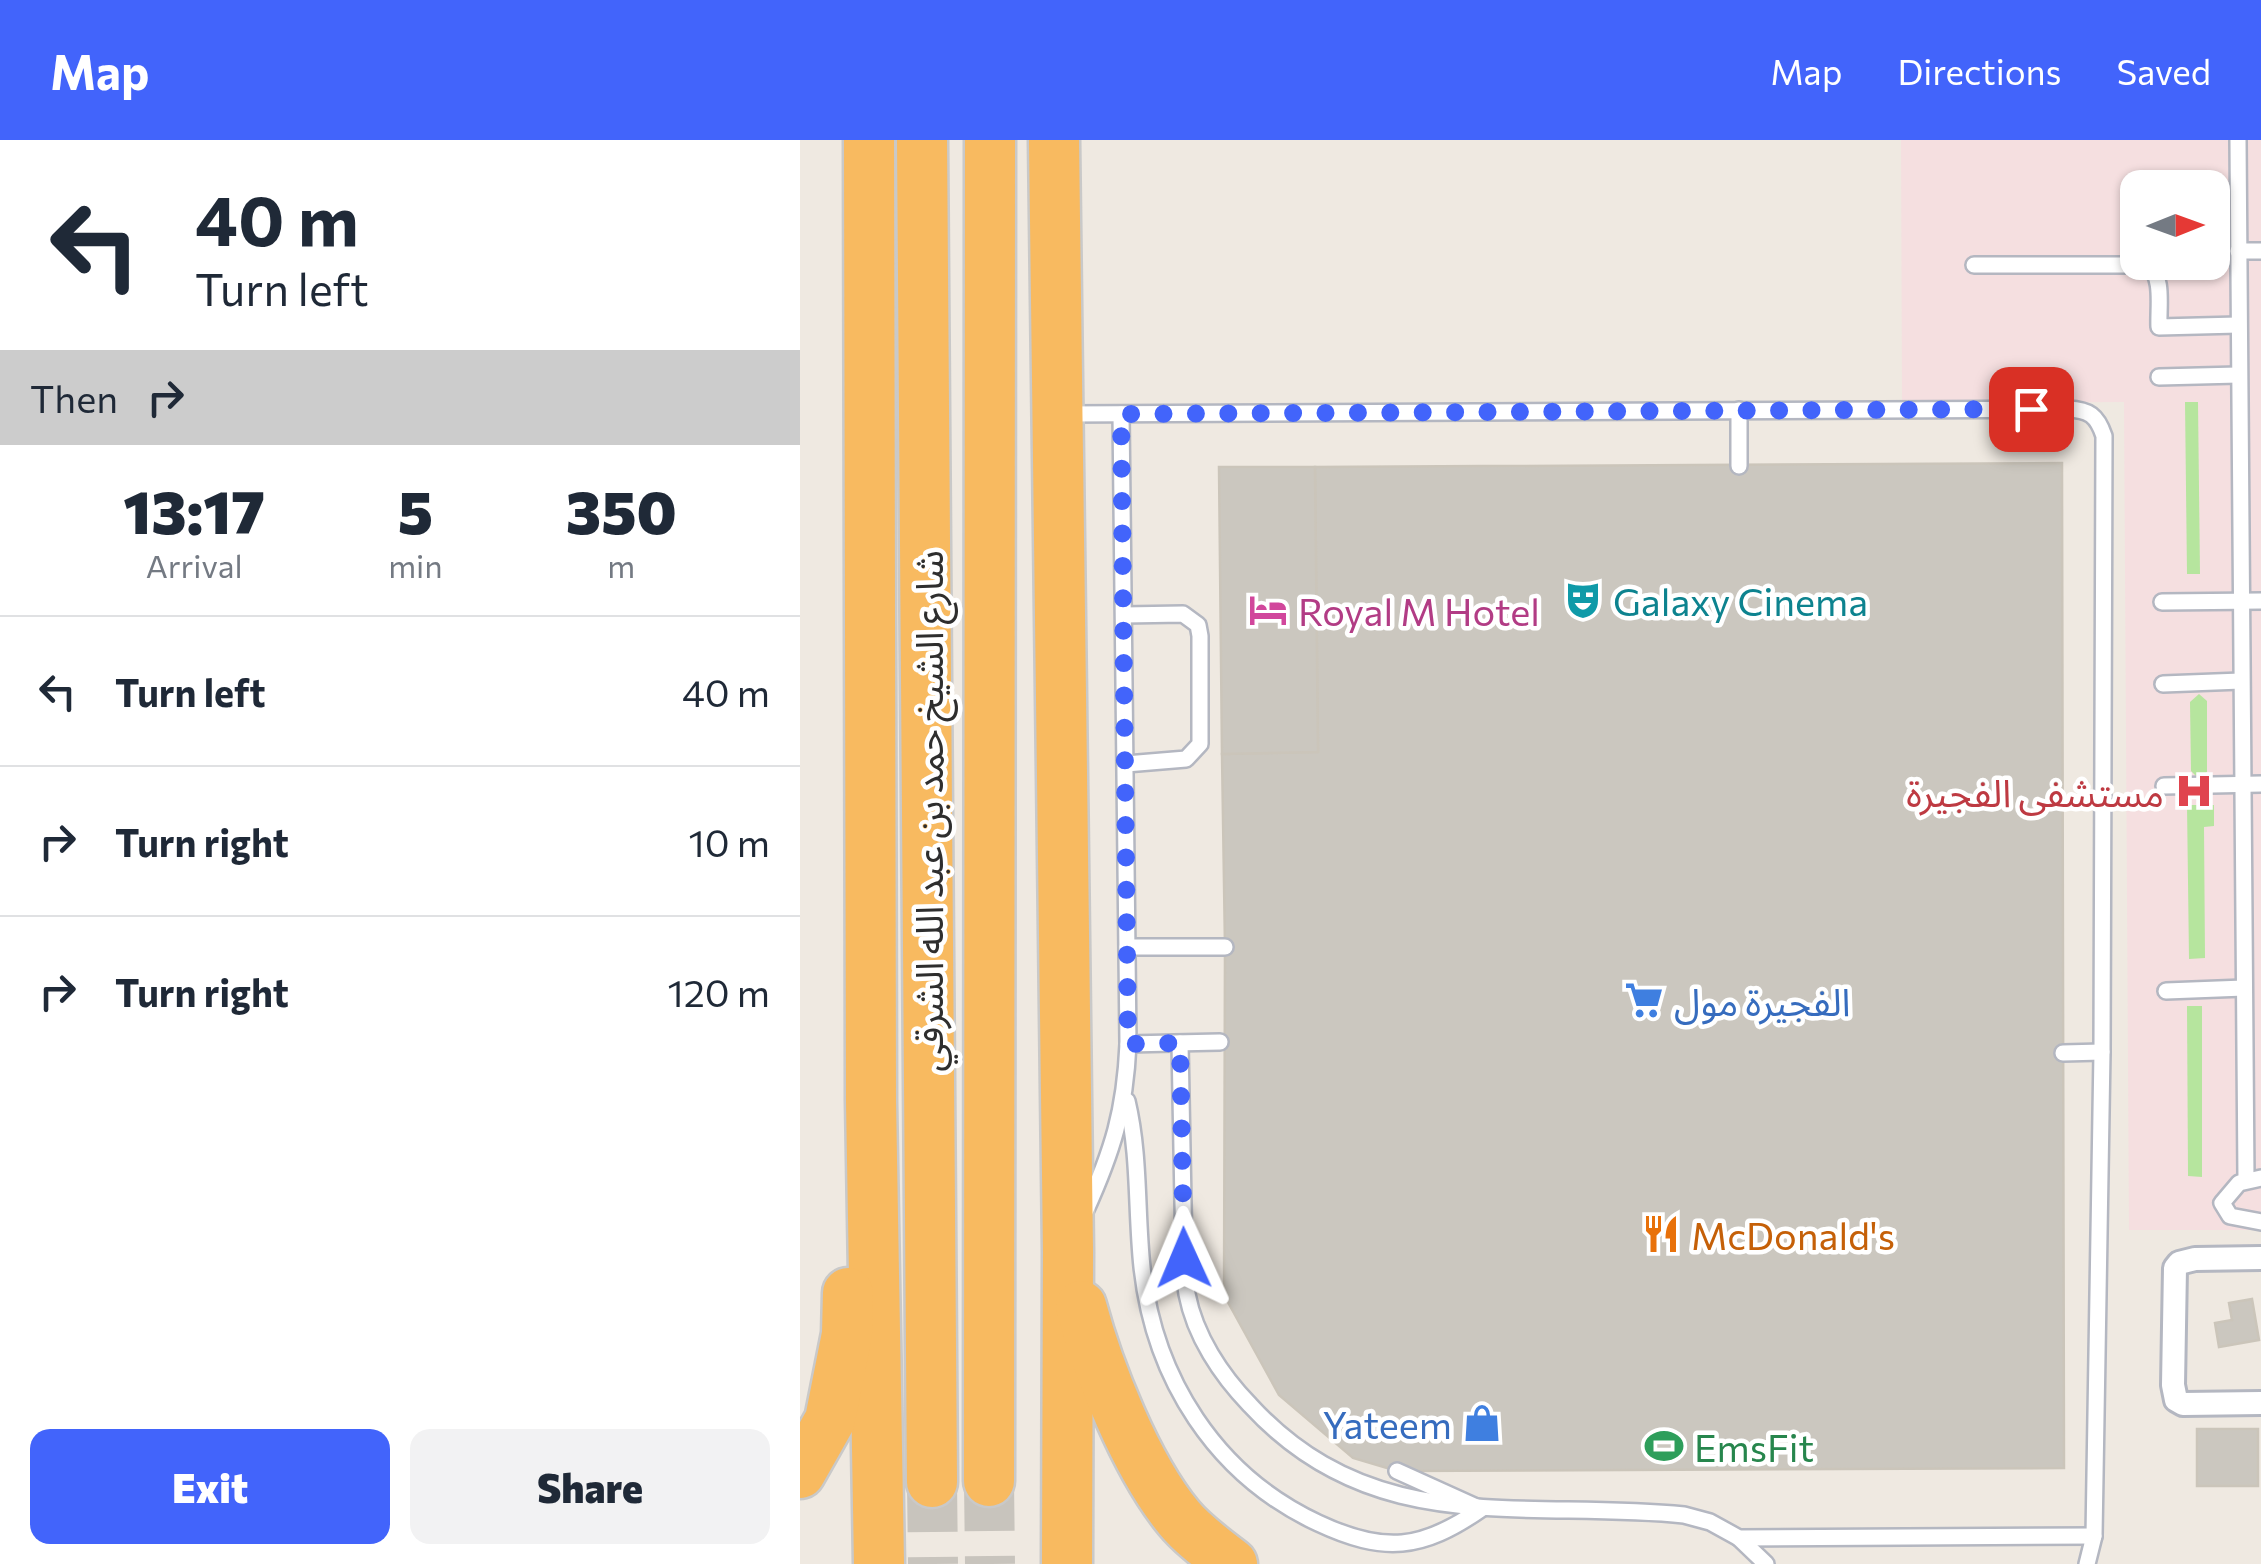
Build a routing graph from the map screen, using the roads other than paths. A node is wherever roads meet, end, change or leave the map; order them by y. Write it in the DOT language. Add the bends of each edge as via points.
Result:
graph roads {
  1 [pos="869,140"];
  2 [pos="922,140"];
  3 [pos="990,140"];
  4 [pos="1054,140"];
  5 [pos="2238,140"];
  6 [pos="2238,251"];
  7 [pos="2261,251"];
  8 [pos="1974,265"];
  9 [pos="2238,325"];
  10 [pos="2238,375"];
  11 [pos="2159,377"];
  12 [pos="1739,410"];
  13 [pos="1057,414"];
  14 [pos="1121,414"];
  15 [pos="1738,466"];
  16 [pos="2241,601"];
  17 [pos="2261,601"];
  18 [pos="2162,602"];
  19 [pos="1124,615"];
  20 [pos="2242,681"];
  21 [pos="2163,684"];
  22 [pos="1126,764"];
  23 [pos="2242,784"];
  24 [pos="2261,784"];
  25 [pos="2164,786"];
  26 [pos="1226,947"];
  27 [pos="1126,948"];
  28 [pos="2244,988"];
  29 [pos="2166,991"];
  30 [pos="1220,1042"];
  31 [pos="1180,1043"];
  32 [pos="1128,1044"];
  33 [pos="2102,1052"];
  34 [pos="2064,1053"];
  35 [pos="1126,1094"];
  36 [pos="870,1101"];
  37 [pos="2253,1179"];
  38 [pos="2261,1222"];
  39 [pos="1068,1252"];
  40 [pos="2261,1258"];
  41 [pos="2261,1402"];
  42 [pos="1397,1472"];
  43 [pos="800,1473"];
  44 [pos="989,1480"];
  45 [pos="932,1482"];
  46 [pos="1481,1509"];
  47 [pos="2094,1536"];
  48 [pos="1739,1538"];
  49 [pos="879,1564"];
  50 [pos="1067,1564"];
  51 [pos="1232,1564"];
  52 [pos="1766,1564"];
  53 [pos="2087,1564"];
  1 -- 36 [label="highway"];
  2 -- 45 [label="highway, شارع الشيخ حمد بن عبد الله الشرقي"];
  3 -- 44 [label="highway, شارع الشيخ حمد بن عبد الله الشرقي"];
  4 -- 13 [label="highway"];
  5 -- 6 [label="lane"];
  6 -- 7 [label="lane"];
  6 -- 9 [label="lane"];
  8 -- 9 [label="lane" via="2148,265 2158,277 2159,327"];
  9 -- 10 [label="lane"];
  10 -- 11 [label="lane"];
  10 -- 16 [label="lane"];
  12 -- 14 [label="lane"];
  12 -- 15 [label="lane"];
  12 -- 33 [label="lane" via="2068,408 2099,420"];
  13 -- 14 [label="lane"];
  13 -- 39 [label="highway"];
  14 -- 19 [label="lane"];
  16 -- 17 [label="lane"];
  16 -- 18 [label="lane"];
  16 -- 20 [label="lane"];
  19 -- 22 [label="lane"];
  19 -- 22 [label="lane" via="1172,613 1198,625 1202,730 1194,753 1176,761"];
  20 -- 21 [label="lane"];
  20 -- 23 [label="lane"];
  22 -- 27 [label="lane"];
  23 -- 24 [label="lane"];
  23 -- 25 [label="lane"];
  23 -- 28 [label="lane"];
  26 -- 27 [label="lane"];
  27 -- 32 [label="lane"];
  28 -- 29 [label="lane"];
  28 -- 37 [label="lane"];
  30 -- 31 [label="lane"];
  31 -- 32 [label="lane"];
  31 -- 46 [label="lane" via="1187,1294 1210,1352 1268,1426 1328,1469 1383,1492"];
  32 -- 35 [label="lane"];
  33 -- 34 [label="lane"];
  33 -- 47 [label="lane"];
  35 -- 39 [label="lane" via="1116,1138"];
  35 -- 46 [label="lane" via="1148,1312 1179,1396 1210,1440 1271,1494 1344,1536 1408,1544 1446,1533"];
  36 -- 43 [label="highway" via="850,1188 847,1334 830,1420"];
  36 -- 49 [label="highway"];
  37 -- 38 [label="lane" via="2231,1189 2223,1206 2230,1216"];
  39 -- 50 [label="highway"];
  39 -- 51 [label="highway" via="1090,1341 1141,1455 1180,1519"];
  40 -- 41 [label="street" via="2178,1263 2173,1384 2183,1404"];
  42 -- 46 [label="lane"];
  46 -- 48 [label="lane" via="1684,1514"];
  47 -- 48 [label="lane"];
  47 -- 53 [label="lane"];
  48 -- 52 [label="lane"];
}
